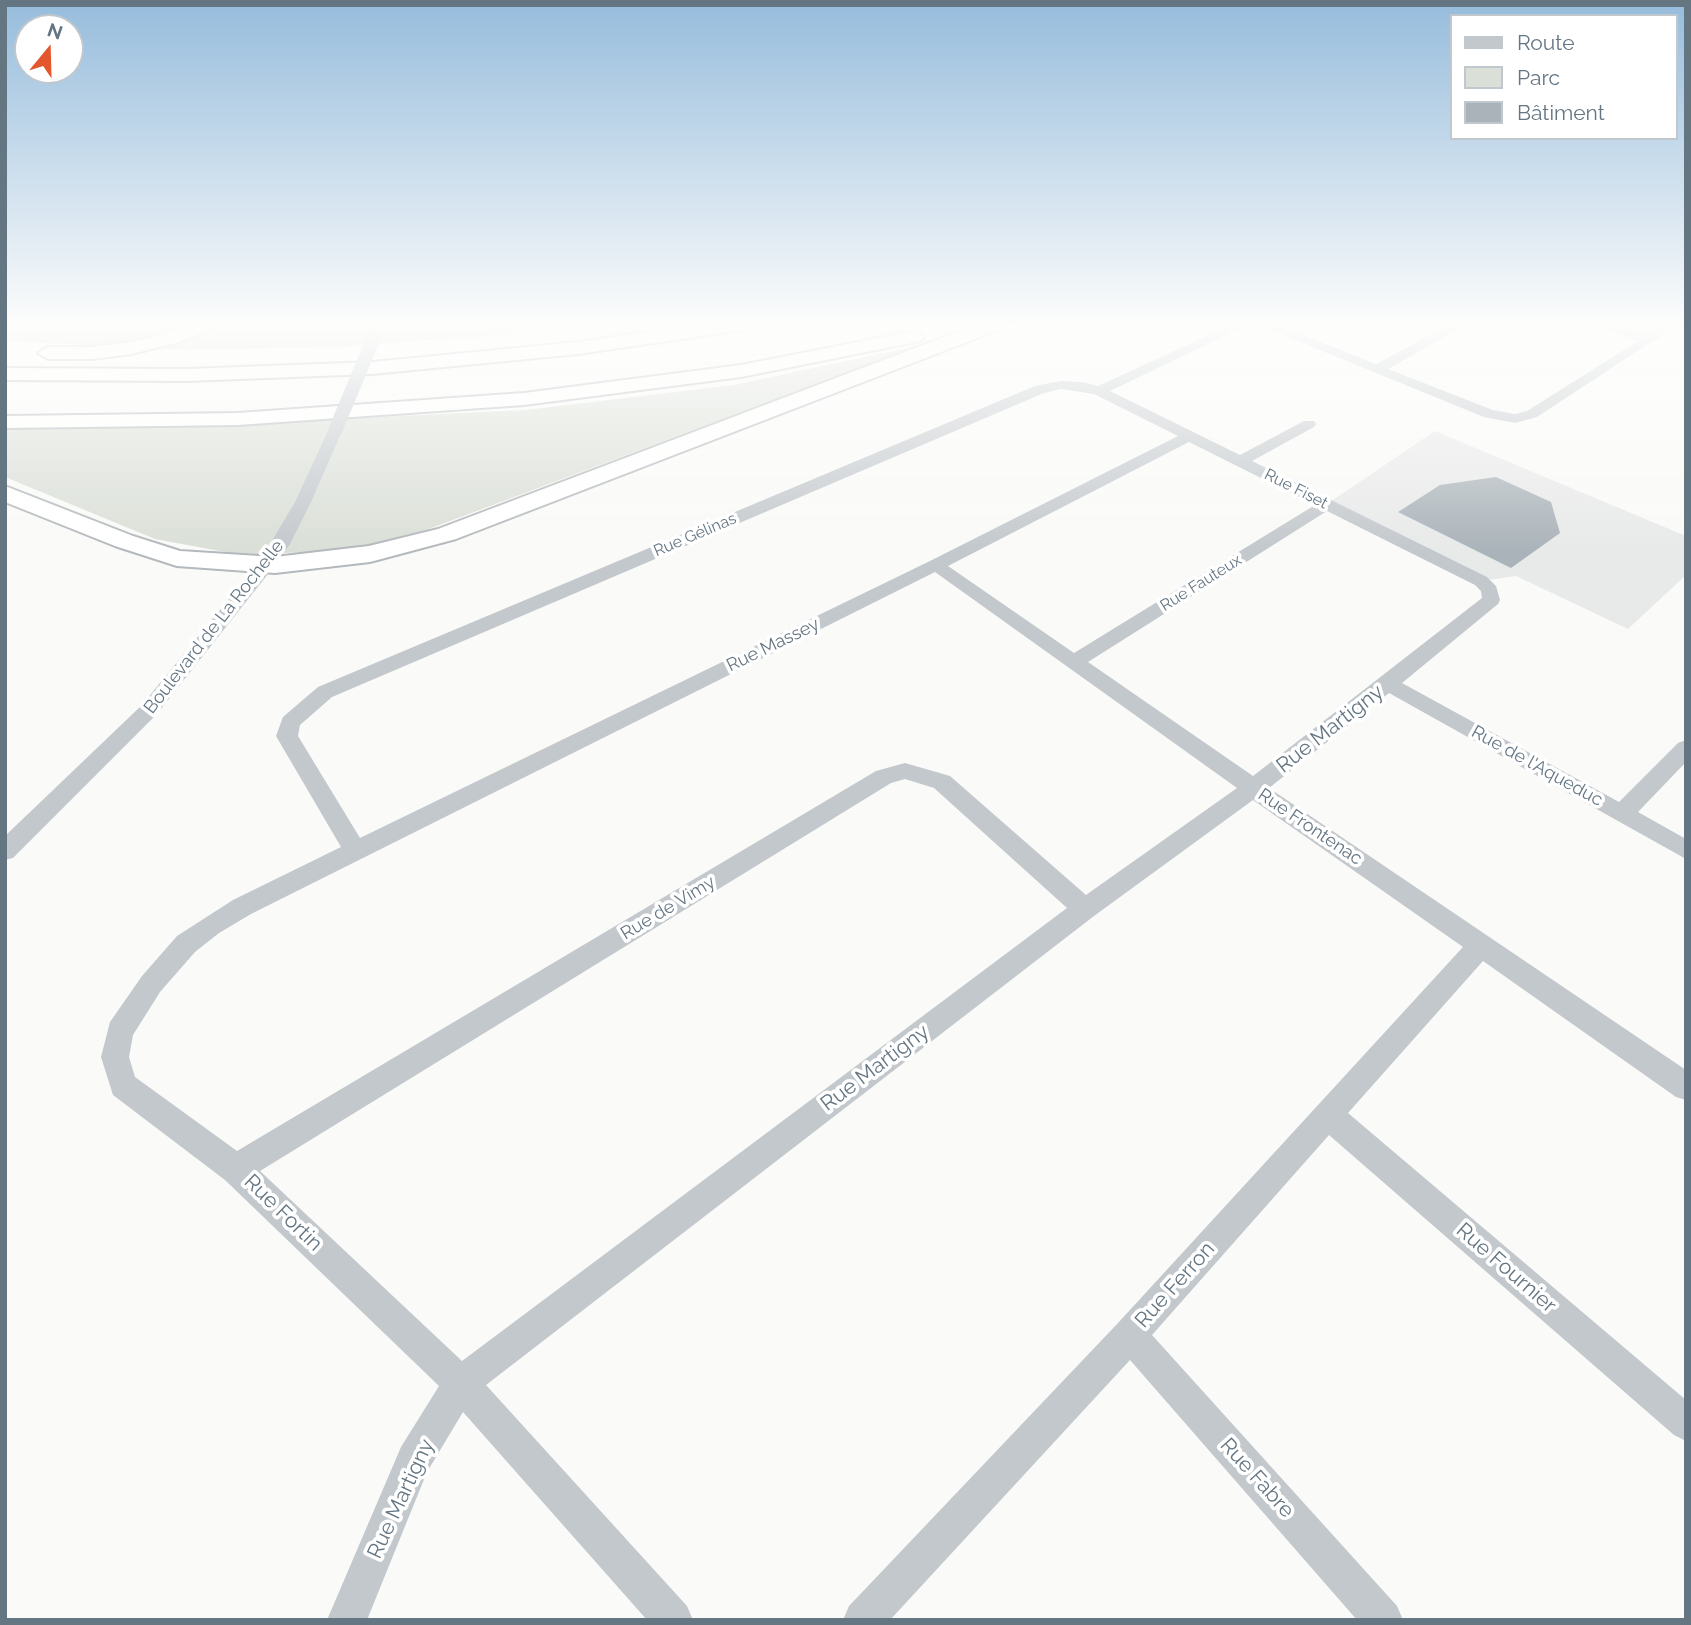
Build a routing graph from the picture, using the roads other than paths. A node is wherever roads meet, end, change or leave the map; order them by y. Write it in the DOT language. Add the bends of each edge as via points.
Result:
graph roads {
  1 [pos="327,399"];
  2 [pos="348,399"];
  3 [pos="525,399"];
  4 [pos="800,399"];
  5 [pos="1017,399"];
  6 [pos="1115,399"];
  7 [pos="1452,399"];
  8 [pos="1556,399"];
  9 [pos="5,407"];
  10 [pos="5,422"];
  11 [pos="1309,424"];
  12 [pos="1189,436"];
  13 [pos="1241,461"];
  14 [pos="5,493"];
  15 [pos="1327,504"];
  16 [pos="266,565"];
  17 [pos="936,565"];
  18 [pos="1490,590"];
  19 [pos="1075,661"];
  20 [pos="1388,684"];
  21 [pos="1686,748"];
  22 [pos="1253,788"];
  23 [pos="1623,813"];
  24 [pos="1686,850"];
  25 [pos="5,851"];
  26 [pos="355,851"];
  27 [pos="1085,909"];
  28 [pos="1481,945"];
  29 [pos="1686,1087"];
  30 [pos="1327,1114"];
  31 [pos="236,1169"];
  32 [pos="1130,1335"];
  33 [pos="461,1383"];
  34 [pos="1686,1423"];
  35 [pos="347,1620"];
  36 [pos="673,1620"];
  37 [pos="863,1620"];
  38 [pos="1383,1620"];
  1 -- 9 [label="highway" via="226,405"];
  2 -- 16 [label="street, Boulevard de La Rochelle, bridge" via="303,502"];
  3 -- 10 [label="highway" via="238,419"];
  4 -- 16 [label="highway" via="429,540 370,554"];
  5 -- 26 [label="street, Rue Gélinas" via="326,692 290,722 287,736"];
  6 -- 12 [label="street, Rue Fiset"];
  7 -- 8 [label="street" via="1515,419"];
  11 -- 13 [label="street"];
  12 -- 13 [label="street, Rue Fiset"];
  12 -- 17 [label="street, Rue Massey"];
  13 -- 15 [label="street, Rue Fiset"];
  14 -- 16 [label="highway" via="163,554"];
  15 -- 18 [label="street, Rue Fiset" via="1481,581"];
  15 -- 19 [label="street, Rue Fauteux"];
  16 -- 25 [label="street, Boulevard de La Rochelle" via="149,710"];
  17 -- 19 [label="street, Rue Frontenac"];
  17 -- 26 [label="street, Rue Massey"];
  18 -- 20 [label="street, Rue Martigny" via="1491,600"];
  19 -- 22 [label="street, Rue Frontenac"];
  20 -- 22 [label="street, Rue Martigny"];
  20 -- 23 [label="street, Rue de l'Aqueduc"];
  21 -- 23 [label="street"];
  22 -- 27 [label="street, Rue Martigny"];
  22 -- 28 [label="street, Rue Frontenac"];
  23 -- 24 [label="street, Rue de l'Aqueduc"];
  26 -- 31 [label="street, Rue Fortin" via="209,926 186,944 151,984 120,1031 115,1057 123,1085"];
  27 -- 31 [label="street, Rue de Vimy" via="942,782 905,771 884,777"];
  27 -- 33 [label="street, Rue Martigny"];
  28 -- 29 [label="street, Rue Frontenac"];
  28 -- 30 [label="street, Rue Ferron"];
  30 -- 32 [label="street, Rue Ferron"];
  30 -- 34 [label="street, Rue Fournier"];
  31 -- 33 [label="street, Rue Fortin"];
  32 -- 37 [label="street, Rue Ferron"];
  32 -- 38 [label="street, Rue Fabre"];
  33 -- 35 [label="street, Rue Martigny" via="414,1460"];
  33 -- 36 [label="street, Rue Fortin"];
}
